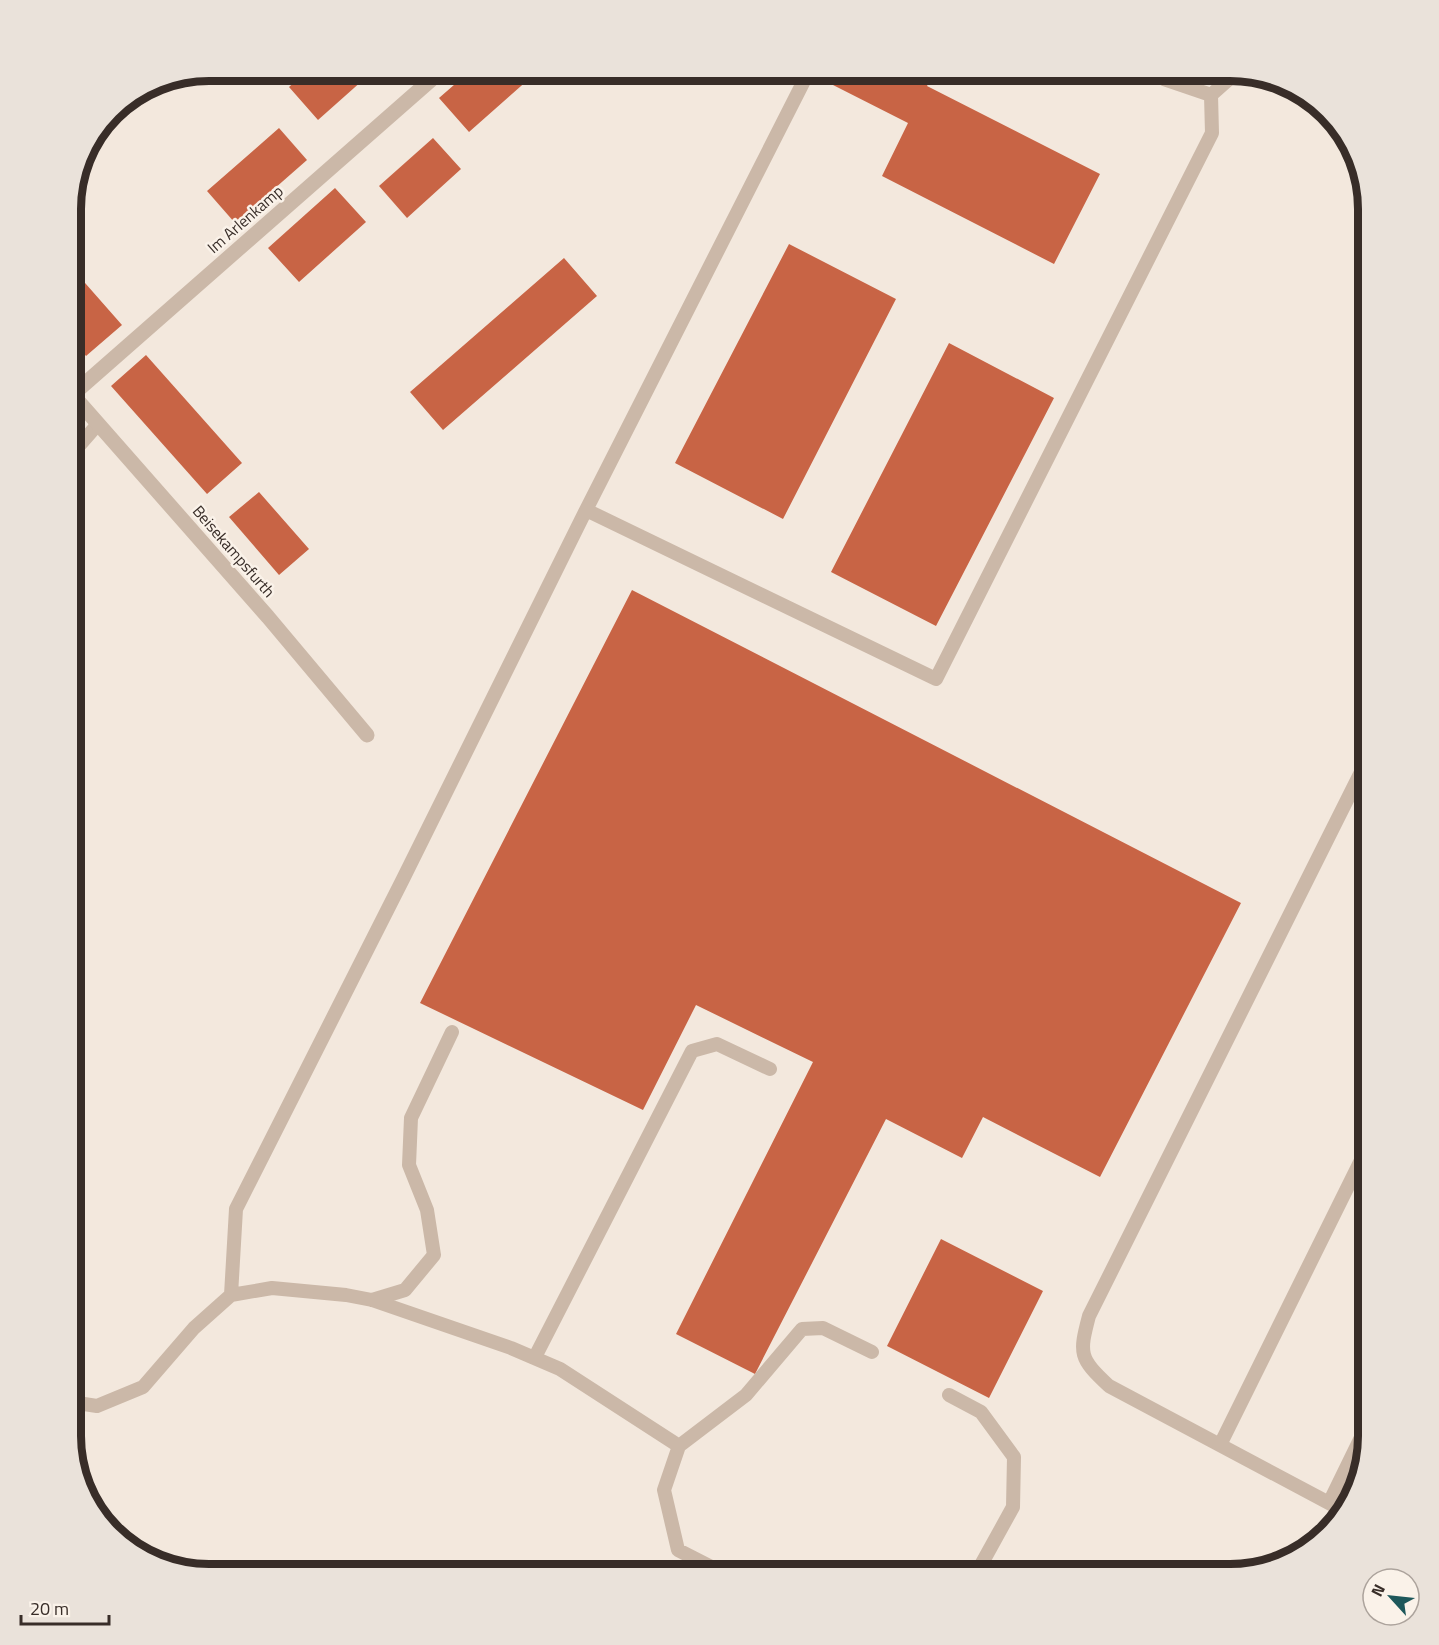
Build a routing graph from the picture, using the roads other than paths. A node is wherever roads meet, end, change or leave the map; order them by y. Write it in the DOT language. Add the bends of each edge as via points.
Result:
graph roads {
  1 [pos="428,81"];
  2 [pos="804,81"];
  3 [pos="1170,81"];
  4 [pos="1227,81"];
  5 [pos="1211,95"];
  6 [pos="81,386"];
  7 [pos="81,404"];
  8 [pos="98,424"];
  9 [pos="81,443"];
  10 [pos="586,510"];
  11 [pos="368,735"];
  12 [pos="1358,778"];
  13 [pos="452,1032"];
  14 [pos="770,1069"];
  15 [pos="1358,1166"];
  16 [pos="231,1295"];
  17 [pos="372,1300"];
  18 [pos="872,1352"];
  19 [pos="535,1357"];
  20 [pos="949,1395"];
  21 [pos="81,1404"];
  22 [pos="1357,1445"];
  23 [pos="679,1446"];
  24 [pos="1220,1446"];
  25 [pos="1329,1503"];
  26 [pos="1336,1506"];
  27 [pos="703,1564"];
  28 [pos="982,1564"];
  1 -- 6 [label="street, Im Arlenkamp"];
  2 -- 10 [label="lane"];
  3 -- 5 [label="lane"];
  4 -- 5 [label="lane"];
  5 -- 10 [label="lane" via="1212,133 936,679"];
  7 -- 8 [label="street, Beisekampsfurth"];
  8 -- 9 [label="lane"];
  8 -- 11 [label="street, Beisekampsfurth"];
  10 -- 16 [label="lane" via="236,1209"];
  12 -- 24 [label="lane" via="1089,1316 1081,1346 1089,1368 1108,1386"];
  13 -- 17 [label="lane" via="411,1118 409,1165 427,1210 434,1254 405,1290"];
  14 -- 19 [label="lane" via="717,1044 692,1052"];
  15 -- 24 [label="lane"];
  16 -- 17 [label="lane" via="272,1288"];
  16 -- 21 [label="lane" via="194,1328 143,1387 97,1406"];
  17 -- 19 [label="lane"];
  18 -- 23 [label="lane" via="823,1328 802,1329 746,1395"];
  19 -- 23 [label="lane"];
  20 -- 28 [label="lane" via="981,1412 1014,1457 1012,1507"];
  22 -- 25 [label="lane"];
  23 -- 27 [label="lane" via="664,1490 678,1551"];
  24 -- 25 [label="lane"];
  25 -- 26 [label="lane"];
}
